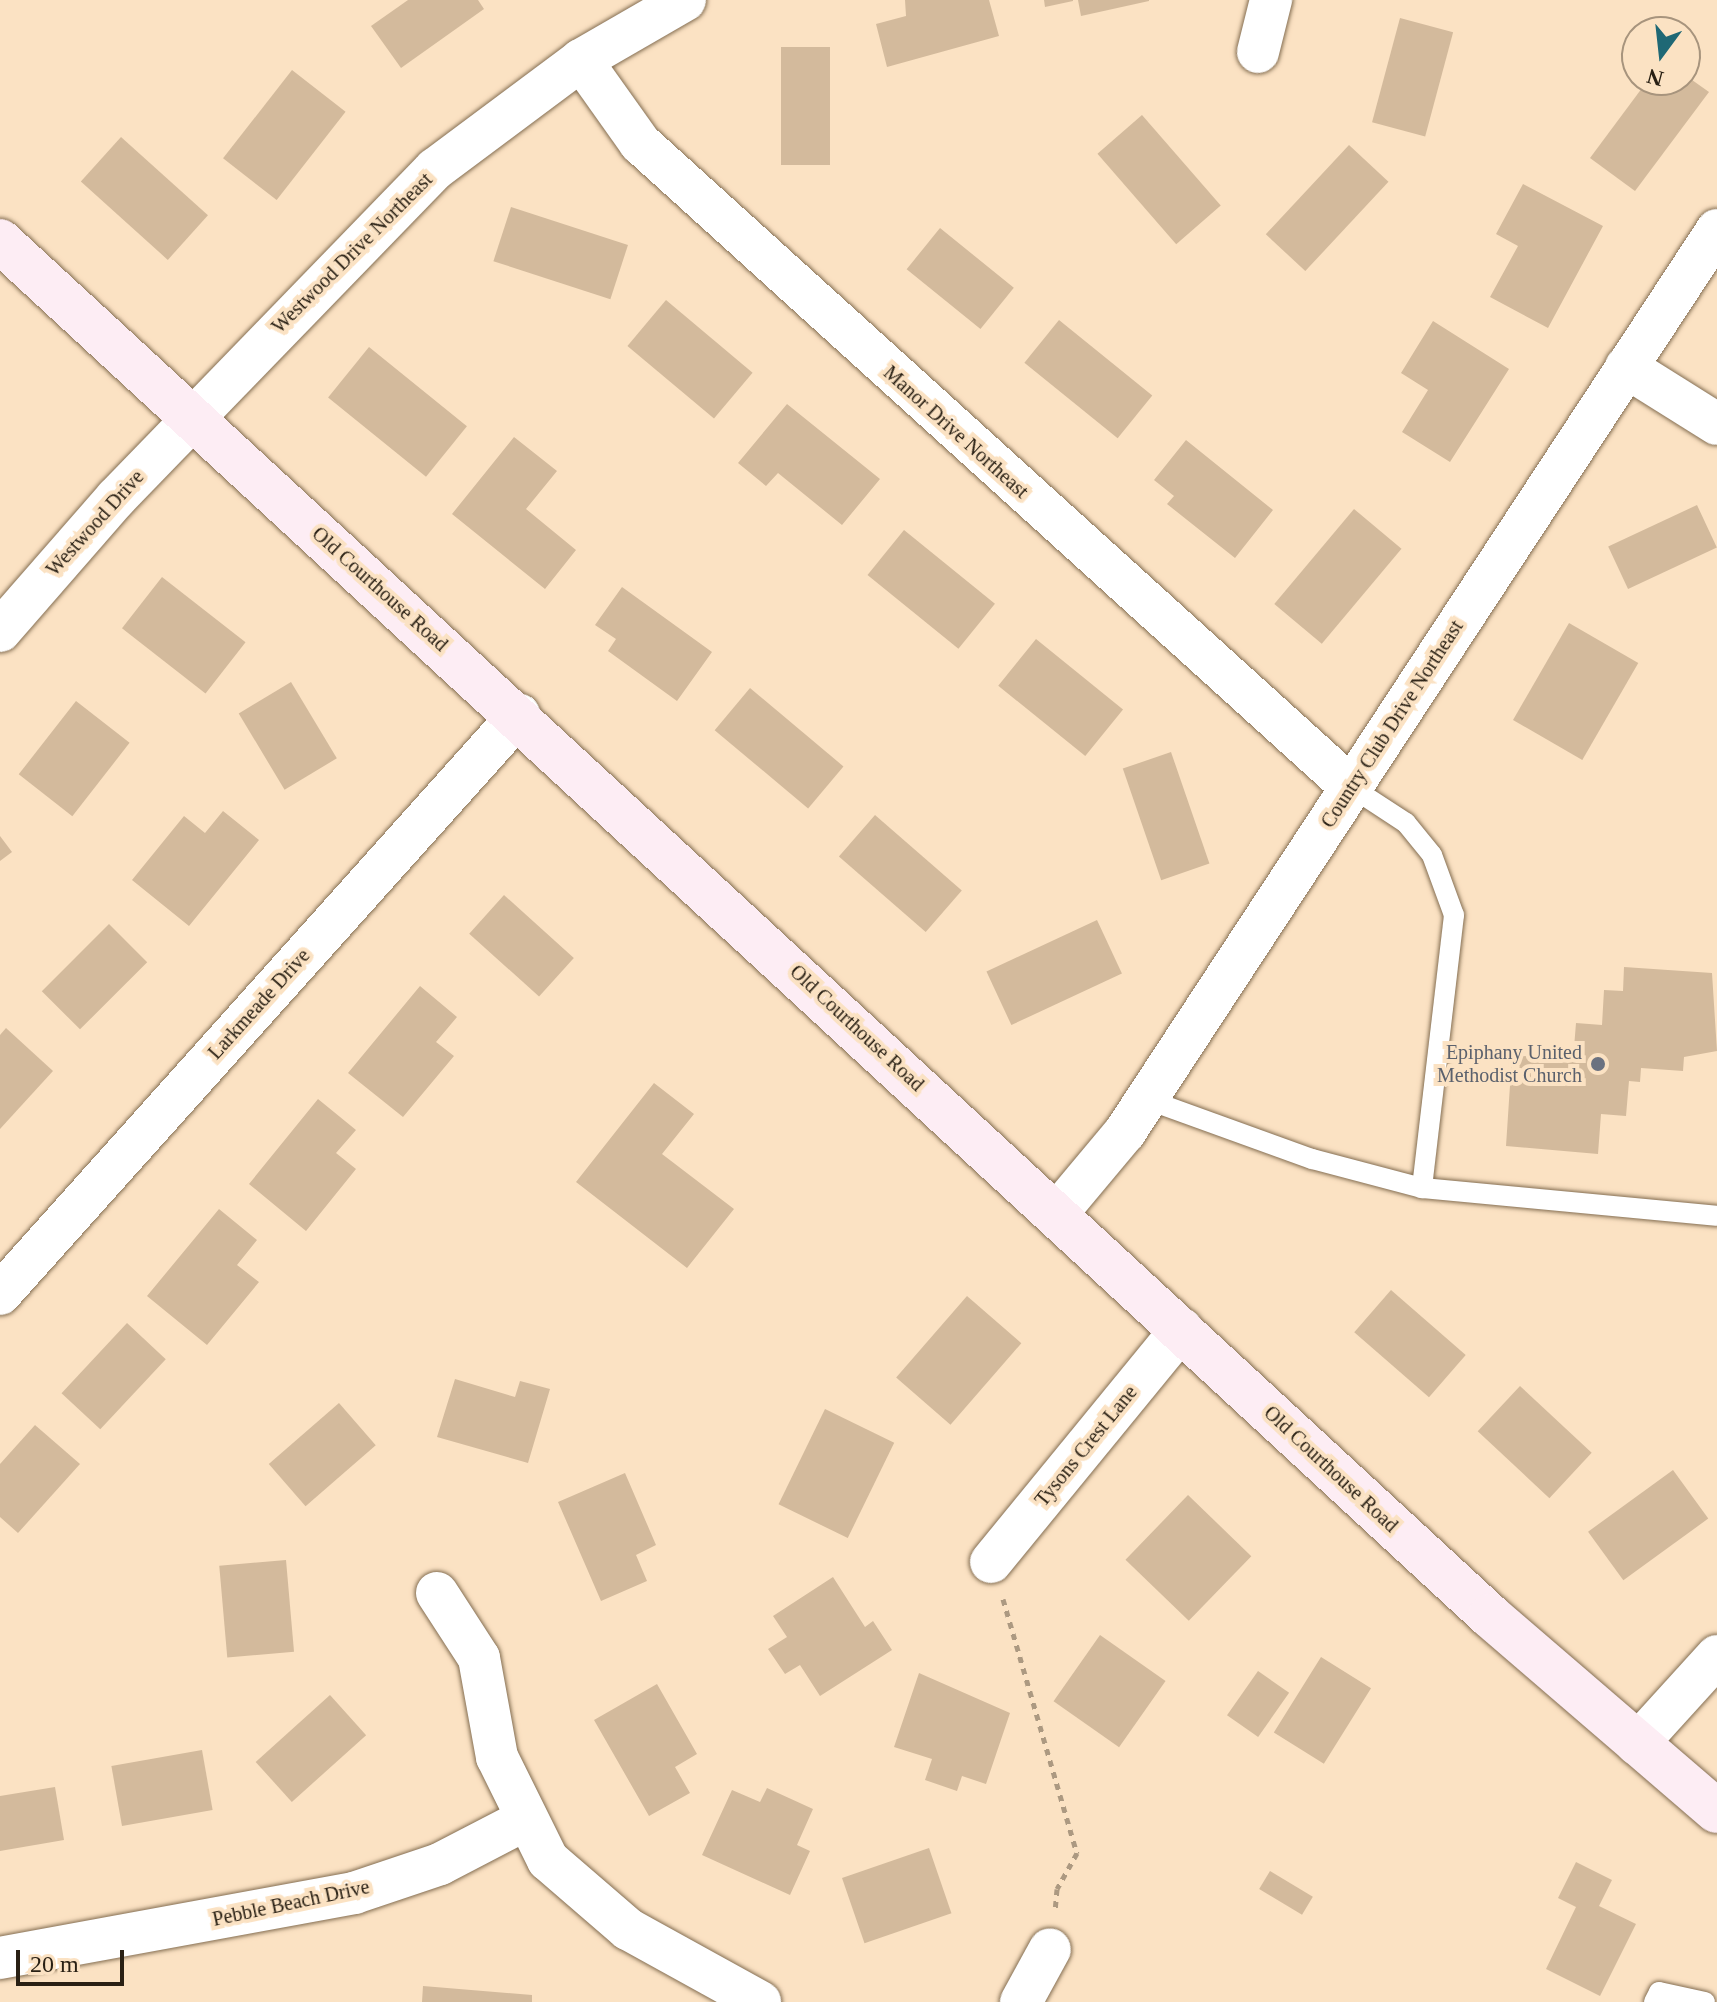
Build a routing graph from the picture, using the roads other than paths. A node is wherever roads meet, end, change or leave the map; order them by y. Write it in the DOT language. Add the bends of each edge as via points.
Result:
graph roads {
  1 [pos="685,0"];
  2 [pos="1271,0"];
  3 [pos="1258,52"];
  4 [pos="581,60"];
  5 [pos="1717,230"];
  6 [pos="0,241"];
  7 [pos="1626,367"];
  8 [pos="193,418"];
  9 [pos="1717,424"];
  10 [pos="0,631"];
  11 [pos="519,715"];
  12 [pos="1351,787"];
  13 [pos="1146,1099"];
  14 [pos="1422,1188"];
  15 [pos="1058,1212"];
  16 [pos="1717,1216"];
  17 [pos="0,1294"];
  18 [pos="1182,1329"];
  19 [pos="991,1562"];
  20 [pos="437,1593"];
  21 [pos="1717,1656"];
  22 [pos="1637,1744"];
  23 [pos="1717,1811"];
  24 [pos="523,1821"];
  25 [pos="1050,1949"];
  26 [pos="0,1958"];
  27 [pos="760,2002"];
  28 [pos="1021,2002"];
  29 [pos="1654,2002"];
  30 [pos="1705,2002"];
  1 -- 4 [label="street, Westwood Drive Northeast"];
  2 -- 3 [label="street"];
  4 -- 8 [label="street, Westwood Drive Northeast" via="435,169"];
  4 -- 12 [label="street, Manor Drive Northeast" via="640,143"];
  5 -- 7 [label="street, Country Club Drive Northeast"];
  6 -- 8 [label="street, Old Courthouse Road"];
  7 -- 9 [label="street"];
  7 -- 12 [label="street, Country Club Drive Northeast"];
  8 -- 10 [label="street, Westwood Drive"];
  8 -- 11 [label="street, Old Courthouse Road"];
  11 -- 15 [label="street, Old Courthouse Road"];
  11 -- 17 [label="street, Larkmeade Drive"];
  12 -- 13 [label="street, Country Club Drive Northeast"];
  12 -- 14 [label="lane" via="1406,823 1432,855 1454,915"];
  13 -- 14 [label="lane" via="1312,1159"];
  13 -- 15 [label="street, Country Club Drive Northeast"];
  14 -- 16 [label="lane"];
  15 -- 18 [label="street, Old Courthouse Road"];
  18 -- 19 [label="street, Tysons Crest Lane"];
  18 -- 22 [label="street, Old Courthouse Road"];
  20 -- 24 [label="street" via="479,1658 497,1757"];
  21 -- 22 [label="street"];
  22 -- 23 [label="street, Old Courthouse Road"];
  24 -- 26 [label="street, Pebble Beach Drive" via="440,1864 354,1893"];
  24 -- 27 [label="street" via="577,1891 628,1929"];
  25 -- 28 [label="street"];
  29 -- 30 [label="lane" via="1659,1992"];
}
